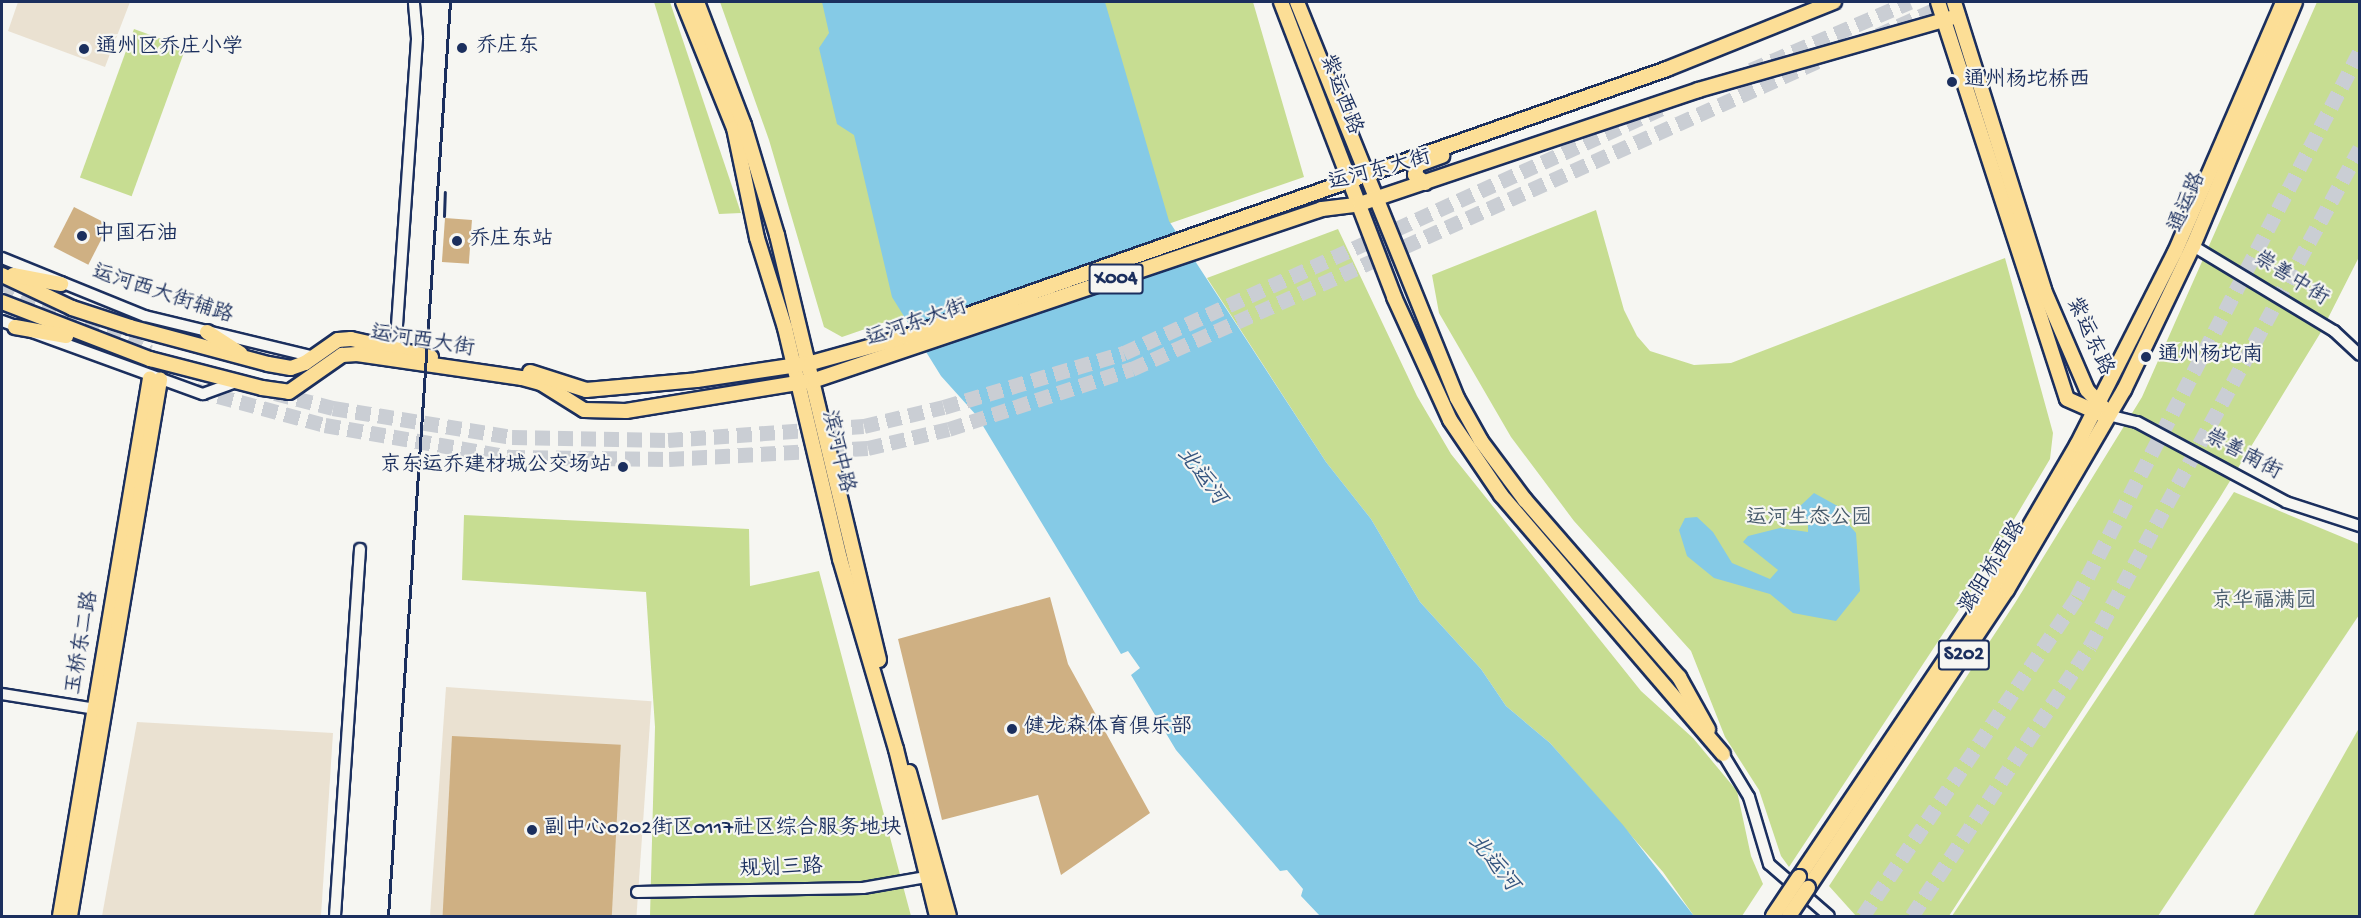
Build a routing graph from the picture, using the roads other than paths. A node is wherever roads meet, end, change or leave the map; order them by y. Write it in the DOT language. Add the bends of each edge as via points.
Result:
graph roads {
  1 [pos="414,2"];
  2 [pos="683,2"];
  3 [pos="697,2"];
  4 [pos="1281,2"];
  5 [pos="1297,2"];
  6 [pos="1834,2"];
  7 [pos="1938,2"];
  8 [pos="1954,2"];
  9 [pos="2283,2"];
  10 [pos="2295,2"];
  11 [pos="1958,16"];
  12 [pos="1943,19"];
  13 [pos="1480,135"];
  14 [pos="1366,174"];
  15 [pos="1351,181"];
  16 [pos="1425,183"];
  17 [pos="1376,199"];
  18 [pos="1359,204"];
  19 [pos="2193,246"];
  20 [pos="2,258"];
  21 [pos="2,274"];
  22 [pos="61,284"];
  23 [pos="2,302"];
  24 [pos="2,321"];
  25 [pos="15,327"];
  26 [pos="207,332"];
  27 [pos="94,340"];
  28 [pos="908,343"];
  29 [pos="395,352"];
  30 [pos="2360,356"];
  31 [pos="315,357"];
  32 [pos="250,360"];
  33 [pos="811,363"];
  34 [pos="794,365"];
  35 [pos="155,379"];
  36 [pos="815,380"];
  37 [pos="236,382"];
  38 [pos="798,383"];
  39 [pos="2100,400"];
  40 [pos="2093,413"];
  41 [pos="2108,415"];
  42 [pos="2360,526"];
  43 [pos="360,549"];
  44 [pos="2,693"];
  45 [pos="99,710"];
  46 [pos="1723,754"];
  47 [pos="926,877"];
  48 [pos="1804,883"];
  49 [pos="637,892"];
  50 [pos="60,916"];
  51 [pos="70,916"];
  52 [pos="335,916"];
  53 [pos="937,916"];
  54 [pos="949,916"];
  55 [pos="1773,916"];
  56 [pos="1789,916"];
  57 [pos="1829,916"];
  1 -- 29 [label="street" via="417,38"];
  2 -- 34 [label="main road, 滨河中路" via="734,128 757,238"];
  3 -- 33 [label="main road, 滨河中路" via="744,125"];
  4 -- 15 [label="main road, 紫运西路"];
  5 -- 14 [label="main road, 紫运西路"];
  6 -- 13 [label="main road, 运河东大街 / X004" via="1667,69"];
  7 -- 12 [label="main road, 紫运东路"];
  8 -- 11 [label="main road, 紫运东路"];
  9 -- 39 [label="main road, 通运路" via="2175,252"];
  10 -- 19 [label="main road, 通运路"];
  11 -- 12 [label="main road, 运河东大街 / X004"];
  11 -- 39 [label="main road, 紫运东路" via="2044,290 2087,390"];
  12 -- 16 [label="main road, 运河东大街 / X004" via="1698,90"];
  12 -- 40 [label="main road, 紫运东路" via="2067,399"];
  13 -- 14 [label="main road, 运河东大街 / X004"];
  13 -- 16 [label="main road" via="1457,151 1417,165 1415,175"];
  14 -- 15 [label="main road, 运河东大街 / X004"];
  14 -- 17 [label="main road, 紫运西路"];
  15 -- 18 [label="main road, 紫运西路"];
  15 -- 28 [label="main road, 运河东大街 / X004"];
  16 -- 17 [label="main road, 运河东大街 / X004"];
  17 -- 18 [label="main road, 运河东大街 / X004"];
  17 -- 46 [label="main road, 紫运西路" via="1438,360 1480,441 1612,605 1679,677"];
  18 -- 28 [label="main road, 运河东大街 / X004" via="1322,210"];
  18 -- 46 [label="main road, 紫运西路" via="1431,383 1474,456 1596,609"];
  19 -- 30 [label="street, 崇善中街" via="2334,331"];
  19 -- 41 [label="main road, 通运路"];
  20 -- 22 [label="street, 运河西大街辅路"];
  21 -- 22 [label="main road"];
  21 -- 32 [label="main road, 运河西大街" via="72,308"];
  22 -- 26 [label="street, 运河西大街辅路" via="145,316"];
  23 -- 27 [label="main road, 运河西大街"];
  24 -- 25 [label="street"];
  25 -- 27 [label="main road"];
  25 -- 35 [label="street"];
  26 -- 31 [label="street, 运河西大街辅路"];
  26 -- 32 [label="main road"];
  27 -- 37 [label="main road, 运河西大街"];
  28 -- 33 [label="main road, 运河东大街 / X004"];
  28 -- 36 [label="main road, 运河东大街 / X004"];
  29 -- 31 [label="main road, 运河西大街" via="351,339 338,340"];
  29 -- 34 [label="main road, 运河西大街" via="546,375 586,390 697,380"];
  29 -- 37 [label="main road, 运河西大街" via="342,356 288,392"];
  29 -- 38 [label="main road, 运河西大街" via="541,383 584,410 601,413"];
  31 -- 32 [label="main road, 运河西大街" via="291,368"];
  33 -- 34 [label="main road, 运河东大街 / X004"];
  33 -- 36 [label="main road, 滨河中路"];
  34 -- 38 [label="main road, 滨河中路"];
  35 -- 37 [label="street" via="203,394"];
  35 -- 45 [label="main road, 玉桥东二路"];
  36 -- 38 [label="main road, 运河西大街"];
  36 -- 54 [label="main road, 滨河中路" via="850,547"];
  38 -- 47 [label="main road, 滨河中路" via="840,559 896,749"];
  39 -- 40 [label="main road, 通运路"];
  39 -- 41 [label="main road, 紫运东路"];
  40 -- 41 [label="main road, 紫运东路"];
  40 -- 48 [label="main road, 潞阳桥西路 / S202" via="1996,584"];
  41 -- 42 [label="street, 崇善南街" via="2137,422 2286,502"];
  41 -- 48 [label="main road, 潞阳桥西路 / S202" via="2007,590"];
  43 -- 52 [label="street"];
  44 -- 45 [label="street"];
  45 -- 50 [label="main road, 玉桥东二路"];
  45 -- 51 [label="main road, 玉桥东二路"];
  46 -- 57 [label="street" via="1749,797 1769,864"];
  47 -- 49 [label="street, 规划三路" via="863,888"];
  47 -- 53 [label="main road, 滨河中路"];
  48 -- 55 [label="main road, S202, bridge"];
  48 -- 56 [label="main road, S202, bridge"];
}
